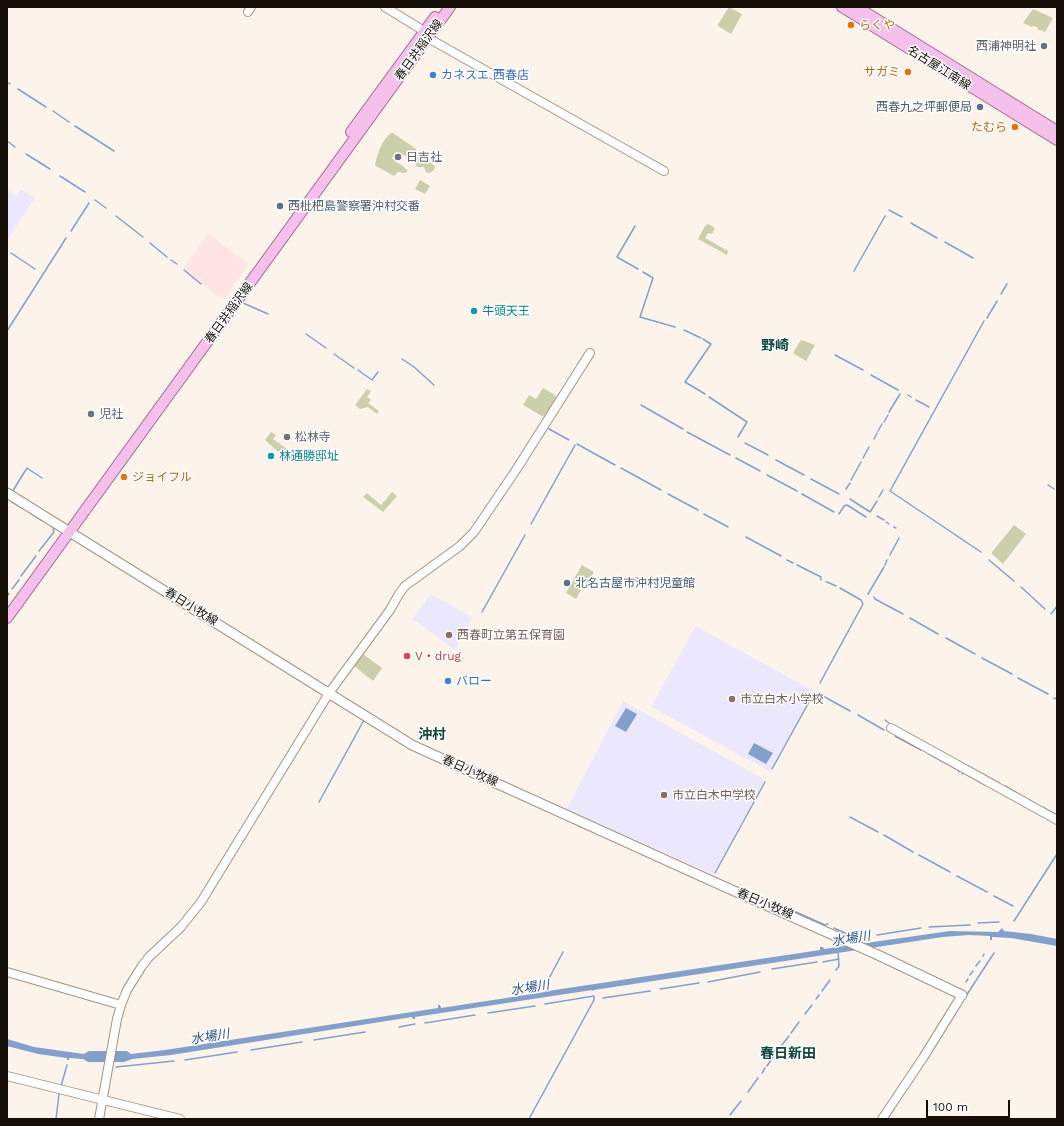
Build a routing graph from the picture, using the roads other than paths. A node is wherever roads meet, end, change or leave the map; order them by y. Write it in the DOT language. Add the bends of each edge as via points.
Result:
graph roads {
  1 [pos="384,7"];
  2 [pos="442,7"];
  3 [pos="450,7"];
  4 [pos="842,7"];
  5 [pos="857,7"];
  6 [pos="426,35"];
  7 [pos="1057,131"];
  8 [pos="1057,140"];
  9 [pos="664,171"];
  10 [pos="590,353"];
  11 [pos="7,493"];
  12 [pos="67,530"];
  13 [pos="7,606"];
  14 [pos="7,618"];
  15 [pos="329,693"];
  16 [pos="891,728"];
  17 [pos="1057,820"];
  18 [pos="7,972"];
  19 [pos="962,995"];
  20 [pos="121,1005"];
  21 [pos="7,1076"];
  22 [pos="102,1099"];
  23 [pos="99,1119"];
  24 [pos="180,1119"];
  25 [pos="882,1119"];
  1 -- 6 [label="street"];
  2 -- 6 [label="main road, 春日井稲沢線"];
  3 -- 6 [label="main road, 春日井稲沢線"];
  4 -- 8 [label="main road, 名古屋江南線"];
  5 -- 7 [label="main road, 名古屋江南線"];
  6 -- 9 [label="street"];
  6 -- 12 [label="main road, 春日井稲沢線"];
  10 -- 15 [label="street" via="474,532 460,546 405,586"];
  11 -- 12 [label="main road, 春日小牧線"];
  12 -- 13 [label="main road, 春日井稲沢線"];
  12 -- 14 [label="main road, 春日井稲沢線"];
  12 -- 15 [label="main road, 春日小牧線"];
  15 -- 19 [label="main road, 春日小牧線" via="422,750 848,941"];
  15 -- 20 [label="street" via="201,902 181,927 142,966"];
  16 -- 17 [label="street"];
  18 -- 20 [label="street"];
  19 -- 25 [label="street"];
  20 -- 22 [label="street"];
  21 -- 22 [label="street"];
  22 -- 23 [label="street"];
  22 -- 24 [label="street"];
}
